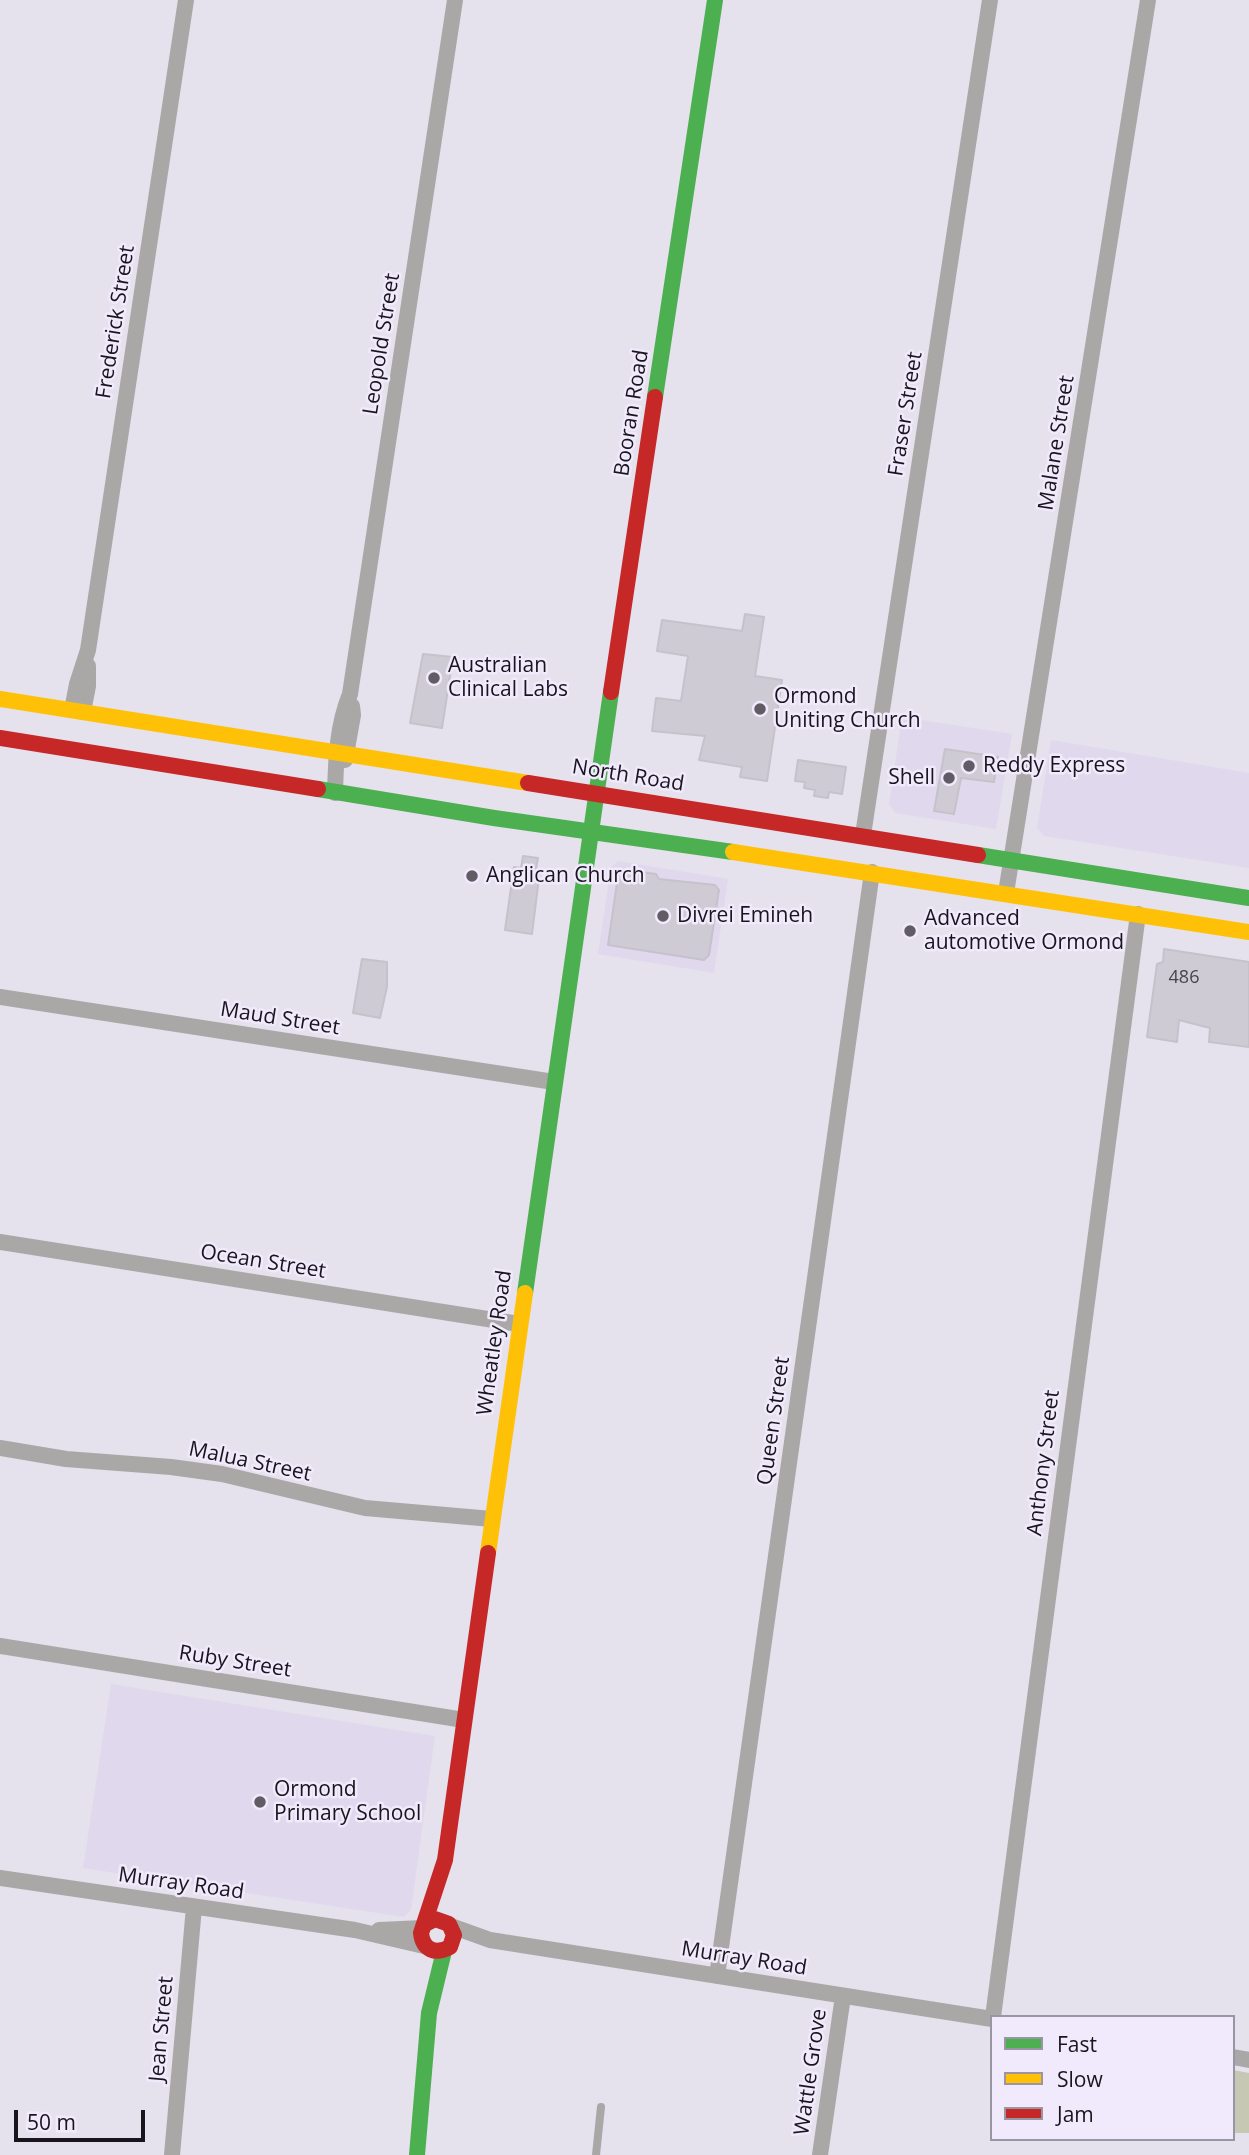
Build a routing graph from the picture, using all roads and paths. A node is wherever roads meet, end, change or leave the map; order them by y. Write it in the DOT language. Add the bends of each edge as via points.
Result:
graph roads {
  1 [pos="186,0"];
  2 [pos="455,0"];
  3 [pos="715,0"];
  4 [pos="990,0"];
  5 [pos="1148,0"];
  6 [pos="0,699"];
  7 [pos="78,711"];
  8 [pos="0,738"];
  9 [pos="342,752"];
  10 [pos="596,792"];
  11 [pos="335,793"];
  12 [pos="709,830"];
  13 [pos="591,831"];
  14 [pos="863,835"];
  15 [pos="1011,860"];
  16 [pos="872,872"];
  17 [pos="1006,893"];
  18 [pos="1249,898"];
  19 [pos="1138,914"];
  20 [pos="1249,932"];
  21 [pos="0,997"];
  22 [pos="554,1082"];
  23 [pos="0,1242"];
  24 [pos="519,1324"];
  25 [pos="0,1448"];
  26 [pos="492,1519"];
  27 [pos="0,1646"];
  28 [pos="464,1720"];
  29 [pos="444,1860"];
  30 [pos="0,1878"];
  31 [pos="194,1907"];
  32 [pos="450,1925"];
  33 [pos="424,1926"];
  34 [pos="355,1930"];
  35 [pos="490,1940"];
  36 [pos="425,1947"];
  37 [pos="448,1947"];
  38 [pos="717,1976"];
  39 [pos="843,1996"];
  40 [pos="429,2013"];
  41 [pos="992,2015"];
  42 [pos="990,2018"];
  43 [pos="601,2107"];
  44 [pos="172,2155"];
  45 [pos="416,2155"];
  46 [pos="596,2155"];
  47 [pos="820,2155"];
  1 -- 7 [label="street, Frederick Street" via="88,650 77,684"];
  2 -- 9 [label="street, Leopold Street" via="350,694 342,713"];
  3 -- 10 [label="main road, Booran Road"];
  4 -- 14 [label="street, Fraser Street"];
  5 -- 15 [label="street, Malane Street"];
  6 -- 7 [label="main road, North Road"];
  7 -- 9 [label="main road, North Road"];
  8 -- 11 [label="main road, North Road"];
  9 -- 10 [label="main road, North Road"];
  9 -- 11 [label="street, Leopold Street"];
  10 -- 12 [label="main road, North Road"];
  10 -- 13 [label="main road, Booran Road"];
  11 -- 13 [label="main road, North Road"];
  12 -- 13 [label="main road, North Road"];
  12 -- 14 [label="main road, North Road"];
  12 -- 16 [label="main road, North Road"];
  13 -- 22 [label="main road, Wheatley Road"];
  14 -- 15 [label="main road, North Road"];
  15 -- 17 [label="street, Malane Street"];
  15 -- 18 [label="main road, North Road"];
  16 -- 17 [label="main road, North Road"];
  16 -- 38 [label="street, Queen Street"];
  17 -- 19 [label="main road, North Road"];
  19 -- 20 [label="main road, North Road"];
  19 -- 41 [label="street, Anthony Street"];
  21 -- 22 [label="street, Maud Street"];
  22 -- 24 [label="main road, Wheatley Road"];
  23 -- 24 [label="street, Ocean Street"];
  24 -- 26 [label="main road, Wheatley Road"];
  25 -- 26 [label="street, Malua Street" via="213,1473 365,1508"];
  26 -- 28 [label="main road, Wheatley Road"];
  27 -- 28 [label="street, Ruby Street"];
  28 -- 29 [label="main road, Wheatley Road"];
  29 -- 32 [label="main road, Wheatley Road"];
  29 -- 33 [label="main road, Wheatley Road"];
  30 -- 31 [label="street, Murray Road"];
  31 -- 34 [label="street, Murray Road"];
  31 -- 44 [label="street, Jean Street"];
  32 -- 33 [label="main road" via="435,1920"];
  32 -- 35 [label="street, Murray Road"];
  32 -- 37 [label="main road" via="454,1935"];
  33 -- 34 [label="street, Murray Road"];
  33 -- 36 [label="main road" via="420,1937"];
  34 -- 36 [label="street, Murray Road"];
  35 -- 37 [label="street, Murray Road"];
  35 -- 38 [label="street, Murray Road"];
  36 -- 37 [label="main road" via="434,1952"];
  36 -- 40 [label="main road"];
  37 -- 40 [label="main road"];
  38 -- 39 [label="street, Murray Road"];
  39 -- 42 [label="street, Murray Road"];
  39 -- 47 [label="street, Wattle Grove"];
  40 -- 45 [label="main road"];
  43 -- 46 [label="lane"];
}
